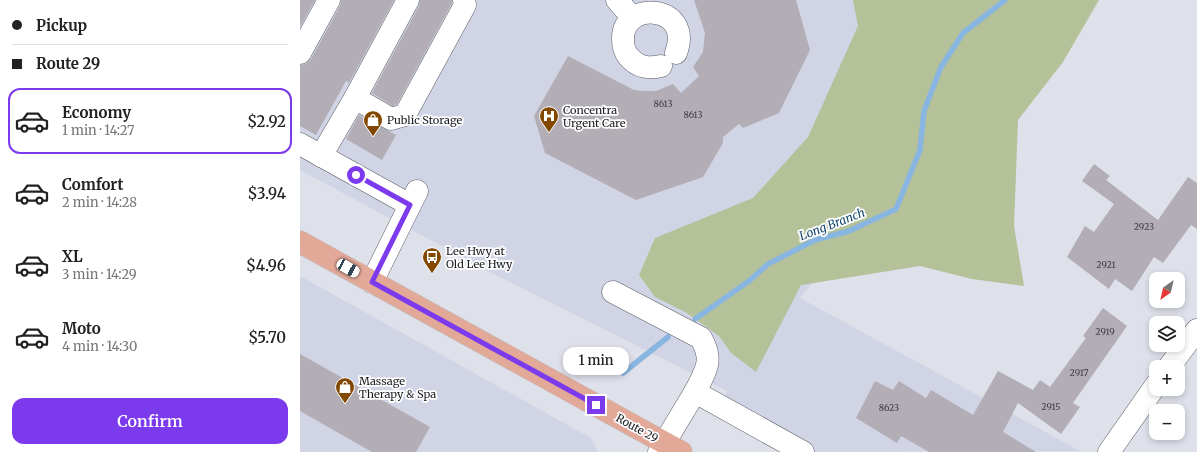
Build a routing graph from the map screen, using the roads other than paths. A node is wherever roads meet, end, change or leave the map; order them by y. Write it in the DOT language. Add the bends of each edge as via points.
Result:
graph roads {
  1 [pos="329,0"];
  2 [pos="408,0"];
  3 [pos="464,0"];
  4 [pos="617,0"];
  5 [pos="632,17"];
  6 [pos="300,53"];
  7 [pos="355,98"];
  8 [pos="300,144"];
  9 [pos="321,156"];
  10 [pos="300,243"];
  11 [pos="372,282"];
  12 [pos="613,292"];
  13 [pos="1197,330"];
  14 [pos="1174,360"];
  15 [pos="695,392"];
  16 [pos="1149,395"];
  17 [pos="668,449"];
  18 [pos="803,452"];
  19 [pos="1110,452"];
  1 -- 6 [label="street"];
  2 -- 7 [label="street"];
  3 -- 7 [label="street" via="465,5 405,115 391,119"];
  4 -- 5 [label="street"];
  5 -- 5 [label="street" via="648,11 666,14 672,20 680,36 669,60 651,68 633,62 626,54 623,34"];
  7 -- 9 [label="street"];
  8 -- 9 [label="street"];
  9 -- 11 [label="street" via="414,198"];
  10 -- 11 [label="main road, Route 29"];
  11 -- 17 [label="main road, Route 29"];
  12 -- 15 [label="street" via="701,338 708,351 708,366"];
  13 -- 14 [label="street"];
  15 -- 17 [label="street"];
  15 -- 18 [label="street"];
  16 -- 19 [label="street"];
}
